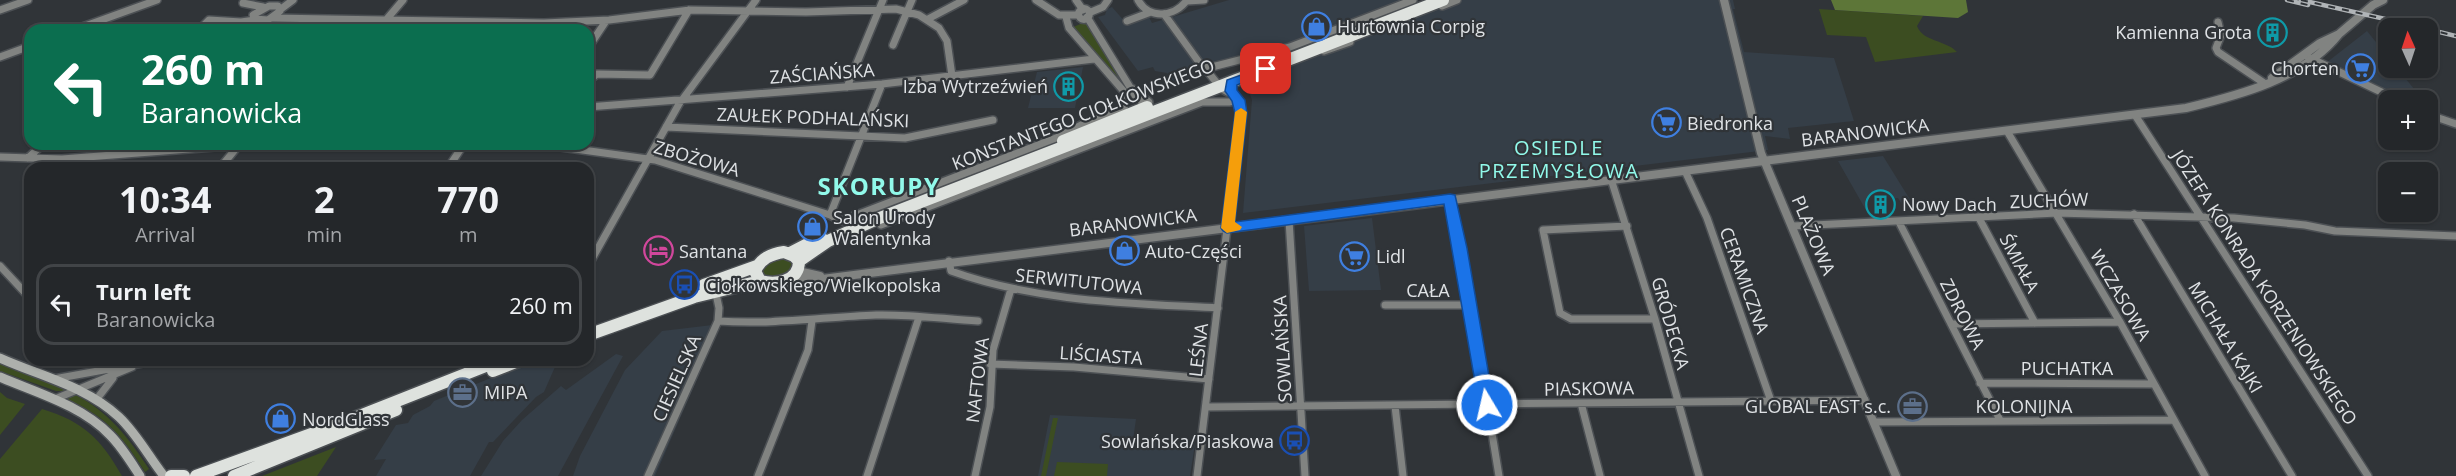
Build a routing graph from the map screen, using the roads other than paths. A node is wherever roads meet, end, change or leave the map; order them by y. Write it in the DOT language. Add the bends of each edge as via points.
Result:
graph roads {
  1 [pos="28,0"];
  2 [pos="157,0"];
  3 [pos="290,0"];
  4 [pos="403,0"];
  5 [pos="756,0"];
  6 [pos="883,0"];
  7 [pos="912,0"];
  8 [pos="964,0"];
  9 [pos="1036,0"];
  10 [pos="1076,0"];
  11 [pos="1108,0"];
  12 [pos="1138,0"];
  13 [pos="1204,0"];
  14 [pos="1413,0"];
  15 [pos="1426,0"];
  16 [pos="1443,0"];
  17 [pos="1457,0"];
  18 [pos="1724,0"];
  19 [pos="242,1"];
  20 [pos="1187,1"];
  21 [pos="2376,1"];
  22 [pos="263,7"];
  23 [pos="278,9"];
  24 [pos="879,9"];
  25 [pos="0,10"];
  26 [pos="689,10"];
  27 [pos="750,10"];
  28 [pos="908,11"];
  29 [pos="1151,12"];
  30 [pos="1080,13"];
  31 [pos="1164,14"];
  32 [pos="1089,15"];
  33 [pos="255,17"];
  34 [pos="1066,17"];
  35 [pos="270,19"];
  36 [pos="294,19"];
  37 [pos="928,19"];
  38 [pos="386,20"];
  39 [pos="606,21"];
  40 [pos="1127,21"];
  41 [pos="2218,22"];
  42 [pos="544,23"];
  43 [pos="91,24"];
  44 [pos="205,24"];
  45 [pos="258,24"];
  46 [pos="267,24"];
  47 [pos="594,39"];
  48 [pos="893,45"];
  49 [pos="24,48"];
  50 [pos="1301,56"];
  51 [pos="0,57"];
  52 [pos="2307,57"];
  53 [pos="1094,59"];
  54 [pos="1208,68"];
  55 [pos="594,76"];
  56 [pos="952,76"];
  57 [pos="2264,83"];
  58 [pos="882,84"];
  59 [pos="1217,85"];
  60 [pos="847,87"];
  61 [pos="1231,87"];
  62 [pos="2378,91"];
  63 [pos="684,98"];
  64 [pos="1238,100"];
  65 [pos="594,106"];
  66 [pos="1151,110"];
  67 [pos="2135,115"];
  68 [pos="2438,118"];
  69 [pos="993,120"];
  70 [pos="2456,124"];
  71 [pos="666,127"];
  72 [pos="2007,131"];
  73 [pos="860,137"];
  74 [pos="37,150"];
  75 [pos="188,150"];
  76 [pos="235,150"];
  77 [pos="583,150"];
  78 [pos="0,157"];
  79 [pos="28,158"];
  80 [pos="649,159"];
  81 [pos="224,162"];
  82 [pos="1765,162"];
  83 [pos="1685,171"];
  84 [pos="1611,179"];
  85 [pos="1450,199"];
  86 [pos="2057,213"];
  87 [pos="2134,214"];
  88 [pos="830,215"];
  89 [pos="2201,216"];
  90 [pos="1979,218"];
  91 [pos="1289,220"];
  92 [pos="1899,222"];
  93 [pos="880,225"];
  94 [pos="1627,226"];
  95 [pos="1793,226"];
  96 [pos="1227,228"];
  97 [pos="2456,236"];
  98 [pos="594,255"];
  99 [pos="949,261"];
  100 [pos="0,266"];
  101 [pos="757,266"];
  102 [pos="794,266"];
  103 [pos="760,280"];
  104 [pos="715,289"];
  105 [pos="1011,289"];
  106 [pos="24,292"];
  107 [pos="1384,305"];
  108 [pos="1471,305"];
  109 [pos="1218,308"];
  110 [pos="918,317"];
  111 [pos="1654,319"];
  112 [pos="718,321"];
  113 [pos="812,321"];
  114 [pos="978,321"];
  115 [pos="2120,322"];
  116 [pos="2035,323"];
  117 [pos="1951,324"];
  118 [pos="594,325"];
  119 [pos="594,333"];
  120 [pos="0,358"];
  121 [pos="990,364"];
  122 [pos="131,366"];
  123 [pos="134,366"];
  124 [pos="486,366"];
  125 [pos="506,366"];
  126 [pos="119,374"];
  127 [pos="0,377"];
  128 [pos="51,379"];
  129 [pos="1209,379"];
  130 [pos="1980,383"];
  131 [pos="2154,384"];
  132 [pos="78,390"];
  133 [pos="55,399"];
  134 [pos="96,400"];
  135 [pos="1865,400"];
  136 [pos="1771,401"];
  137 [pos="1678,402"];
  138 [pos="1581,403"];
  139 [pos="1487,405"];
  140 [pos="1395,406"];
  141 [pos="1206,407"];
  142 [pos="1301,407"];
  143 [pos="2000,420"];
  144 [pos="2173,420"];
  145 [pos="1875,423"];
  146 [pos="260,466"];
  147 [pos="140,476"];
  148 [pos="164,476"];
  149 [pos="171,476"];
  150 [pos="184,476"];
  151 [pos="196,476"];
  152 [pos="234,476"];
  153 [pos="247,476"];
  154 [pos="648,476"];
  155 [pos="758,476"];
  156 [pos="867,476"];
  157 [pos="975,476"];
  158 [pos="1197,476"];
  159 [pos="1305,476"];
  160 [pos="1403,476"];
  161 [pos="1499,476"];
  162 [pos="1600,476"];
  163 [pos="1699,476"];
  164 [pos="1896,476"];
  165 [pos="2205,476"];
  166 [pos="2292,476"];
  167 [pos="2368,476"];
  1 -- 25 [label="street"];
  2 -- 43 [label="street"];
  3 -- 23 [label="street"];
  4 -- 38 [label="street"];
  5 -- 27 [label="street"];
  6 -- 24 [label="street"];
  7 -- 28 [label="street"];
  8 -- 37 [label="street"];
  9 -- 34 [label="street"];
  10 -- 30 [label="street"];
  11 -- 32 [label="street"];
  12 -- 29 [label="street" via="1140,7"];
  13 -- 20 [label="street"];
  14 -- 54 [label="street" via="1290,47"];
  15 -- 59 [label="highway, KONSTANTEGO CIOŁKOWSKIEGO"];
  16 -- 50 [label="highway, KONSTANTEGO CIOŁKOWSKIEGO"];
  17 -- 50 [label="street" via="1341,47"];
  18 -- 82 [label="street, PLAŻOWA"];
  19 -- 22 [label="street"];
  19 -- 33 [label="street"];
  20 -- 31 [label="street"];
  21 -- 52 [label="street, BARANOWICKA" via="2334,42"];
  22 -- 23 [label="street"];
  22 -- 33 [label="street"];
  23 -- 35 [label="street"];
  23 -- 36 [label="street"];
  24 -- 27 [label="street"];
  24 -- 28 [label="street"];
  24 -- 60 [label="street"];
  26 -- 27 [label="street"];
  26 -- 39 [label="street"];
  26 -- 55 [label="street" via="650,75"];
  27 -- 63 [label="street"];
  28 -- 37 [label="street"];
  28 -- 48 [label="street"];
  29 -- 31 [label="street"];
  29 -- 40 [label="street"];
  30 -- 32 [label="street"];
  30 -- 34 [label="street"];
  31 -- 54 [label="street" via="1200,64"];
  32 -- 66 [label="street" via="1138,100"];
  33 -- 35 [label="street"];
  33 -- 44 [label="street" via="234,22 209,20"];
  33 -- 45 [label="street"];
  34 -- 53 [label="street" via="1068,28"];
  35 -- 36 [label="street"];
  35 -- 46 [label="street"];
  36 -- 38 [label="street"];
  37 -- 56 [label="street" via="947,39"];
  38 -- 42 [label="street"];
  39 -- 42 [label="street"];
  39 -- 47 [label="street"];
  41 -- 57 [label="street" via="2222,30 2218,52"];
  49 -- 51 [label="street"];
  50 -- 61 [label="highway, KONSTANTEGO CIOŁKOWSKIEGO"];
  52 -- 57 [label="street, BARANOWICKA" via="2291,73"];
  52 -- 62 [label="street"];
  53 -- 56 [label="street, ZAŚCIAŃSKA"];
  53 -- 88 [label="street, ZBOŻOWA" via="1127,95 1122,110 841,221"];
  54 -- 59 [label="street"];
  56 -- 58 [label="street, ZAŚCIAŃSKA"];
  57 -- 67 [label="street, BARANOWICKA" via="2200,105"];
  58 -- 60 [label="street, ZAŚCIAŃSKA"];
  58 -- 73 [label="street"];
  59 -- 61 [label="highway, KONSTANTEGO CIOŁKOWSKIEGO"];
  59 -- 66 [label="highway, KONSTANTEGO CIOŁKOWSKIEGO"];
  60 -- 63 [label="street, ZAŚCIAŃSKA"];
  61 -- 64 [label="street"];
  63 -- 65 [label="street, ZAŚCIAŃSKA"];
  63 -- 71 [label="street"];
  64 -- 93 [label="street" via="1202,102"];
  64 -- 96 [label="street, LEŚNA" via="1241,113"];
  66 -- 102 [label="highway, KONSTANTEGO CIOŁKOWSKIEGO" via="877,219 828,242"];
  67 -- 72 [label="street, BARANOWICKA"];
  67 -- 89 [label="street, JÓZEFA KONRADA KORZENIOWSKIEGO"];
  68 -- 70 [label="street"];
  69 -- 73 [label="street, ZAUŁEK PODHALAŃSKI" via="905,138"];
  71 -- 73 [label="street, ZAUŁEK PODHALAŃSKI"];
  71 -- 80 [label="street"];
  72 -- 82 [label="street, BARANOWICKA"];
  72 -- 86 [label="street, WCZASOWA"];
  73 -- 88 [label="street"];
  74 -- 79 [label="street"];
  75 -- 79 [label="street"];
  76 -- 81 [label="street"];
  77 -- 80 [label="street, ZBOŻOWA"];
  78 -- 79 [label="street"];
  80 -- 88 [label="street, ZBOŻOWA"];
  80 -- 98 [label="street"];
  82 -- 83 [label="street, BARANOWICKA"];
  82 -- 95 [label="street, PLAŻOWA"];
  83 -- 84 [label="street, BARANOWICKA"];
  83 -- 136 [label="street, CERAMICZNA" via="1707,218"];
  84 -- 85 [label="street, BARANOWICKA"];
  84 -- 94 [label="street, GRÓDECKA"];
  85 -- 91 [label="street, BARANOWICKA"];
  85 -- 108 [label="street"];
  86 -- 87 [label="street, ZUCHÓW"];
  86 -- 90 [label="street, ZUCHÓW"];
  86 -- 115 [label="street, WCZASOWA"];
  87 -- 89 [label="street, ZUCHÓW"];
  87 -- 166 [label="street, MICHAŁA KAJKI"];
  89 -- 97 [label="street, ZUCHÓW" via="2335,231"];
  89 -- 167 [label="street, JÓZEFA KONRADA KORZENIOWSKIEGO"];
  90 -- 92 [label="street, ZUCHÓW"];
  90 -- 116 [label="street, ŚMIAŁA"];
  91 -- 96 [label="street, BARANOWICKA"];
  91 -- 142 [label="street, SOWLAŃSKA"];
  92 -- 95 [label="street, ZUCHÓW"];
  92 -- 117 [label="street, ZDROWA"];
  94 -- 111 [label="street, GRÓDECKA"];
  94 -- 111 [label="street" via="1543,230 1560,313 1571,319"];
  95 -- 135 [label="street, PLAŻOWA"];
  96 -- 99 [label="street, BARANOWICKA"];
  96 -- 109 [label="street, LEŚNA"];
  99 -- 102 [label="street, BARANOWICKA" via="801,281"];
  99 -- 105 [label="street, SERWITUTOWA" via="951,271 986,285"];
  100 -- 106 [label="street"];
  101 -- 102 [label="highway" via="772,254"];
  101 -- 103 [label="highway" via="756,276"];
  101 -- 118 [label="highway"];
  102 -- 103 [label="highway" via="777,284"];
  103 -- 104 [label="highway"];
  104 -- 112 [label="street, CIESIELSKA"];
  104 -- 119 [label="highway"];
  105 -- 109 [label="street, SERWITUTOWA"];
  105 -- 121 [label="street, NAFTOWA"];
  107 -- 108 [label="street, CAŁA"];
  108 -- 139 [label="street"];
  109 -- 129 [label="street, LEŚNA"];
  110 -- 113 [label="street" via="877,315"];
  110 -- 114 [label="street"];
  110 -- 156 [label="street"];
  111 -- 137 [label="street, GRÓDECKA"];
  112 -- 113 [label="street"];
  112 -- 154 [label="street, CIESIELSKA"];
  113 -- 155 [label="street" via="808,350"];
  115 -- 116 [label="street"];
  115 -- 131 [label="street, WCZASOWA"];
  116 -- 117 [label="street"];
  117 -- 130 [label="street, ZDROWA"];
  120 -- 128 [label="main road"];
  121 -- 129 [label="street, LIŚCIASTA"];
  121 -- 157 [label="street, NAFTOWA" via="990,407"];
  122 -- 128 [label="street"];
  123 -- 126 [label="street"];
  124 -- 151 [label="highway"];
  125 -- 146 [label="highway"];
  126 -- 132 [label="street"];
  126 -- 134 [label="street"];
  127 -- 133 [label="main road"];
  128 -- 132 [label="main road"];
  129 -- 141 [label="street, LEŚNA"];
  130 -- 131 [label="street, PUCHATKA"];
  130 -- 143 [label="street, ZDROWA"];
  131 -- 144 [label="street, WCZASOWA"];
  132 -- 133 [label="street"];
  132 -- 134 [label="main road"];
  133 -- 147 [label="main road" via="84,412 110,432"];
  134 -- 148 [label="main road" via="128,426"];
  135 -- 136 [label="street, PIASKOWA"];
  135 -- 145 [label="street, PLAŻOWA"];
  136 -- 137 [label="street, PIASKOWA"];
  137 -- 138 [label="street, PIASKOWA"];
  137 -- 163 [label="street, GRÓDECKA"];
  138 -- 139 [label="street, PIASKOWA"];
  138 -- 162 [label="street"];
  139 -- 140 [label="street, PIASKOWA"];
  139 -- 161 [label="street"];
  140 -- 142 [label="street, PIASKOWA"];
  140 -- 160 [label="street"];
  141 -- 142 [label="street, PIASKOWA"];
  141 -- 158 [label="street, LEŚNA"];
  142 -- 159 [label="street, SOWLAŃSKA"];
  143 -- 144 [label="street, KOLONIJNA"];
  143 -- 145 [label="street, KOLONIJNA"];
  144 -- 165 [label="street, WCZASOWA"];
  145 -- 164 [label="street, PLAŻOWA"];
  146 -- 152 [label="highway"];
  146 -- 153 [label="highway"];
  149 -- 150 [label="highway"];
}
